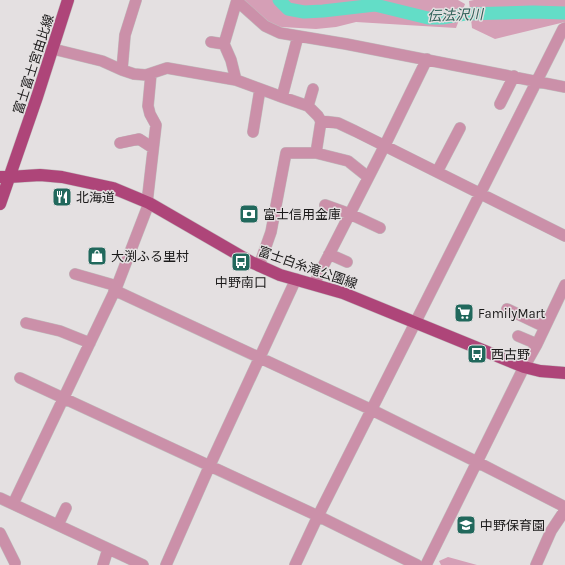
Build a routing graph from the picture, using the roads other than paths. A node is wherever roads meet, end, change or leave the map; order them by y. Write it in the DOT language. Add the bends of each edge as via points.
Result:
graph roads {
  1 [pos="68,0"];
  2 [pos="136,0"];
  3 [pos="237,1"];
  4 [pos="565,28"];
  5 [pos="298,36"];
  6 [pos="210,42"];
  7 [pos="224,44"];
  8 [pos="53,49"];
  9 [pos="427,59"];
  10 [pos="122,70"];
  11 [pos="151,74"];
  12 [pos="514,76"];
  13 [pos="236,80"];
  14 [pos="537,80"];
  15 [pos="565,87"];
  16 [pos="260,89"];
  17 [pos="313,89"];
  18 [pos="282,97"];
  19 [pos="500,104"];
  20 [pos="308,106"];
  21 [pos="321,121"];
  22 [pos="460,128"];
  23 [pos="252,132"];
  24 [pos="120,143"];
  25 [pos="385,145"];
  26 [pos="153,148"];
  27 [pos="316,153"];
  28 [pos="437,172"];
  29 [pos="4,177"];
  30 [pos="368,177"];
  31 [pos="480,193"];
  32 [pos="148,203"];
  33 [pos="0,204"];
  34 [pos="325,205"];
  35 [pos="350,214"];
  36 [pos="380,228"];
  37 [pos="565,236"];
  38 [pos="329,254"];
  39 [pos="347,262"];
  40 [pos="259,266"];
  41 [pos="75,274"];
  42 [pos="296,280"];
  43 [pos="314,284"];
  44 [pos="565,285"];
  45 [pos="115,288"];
  46 [pos="507,309"];
  47 [pos="26,323"];
  48 [pos="416,323"];
  49 [pos="545,327"];
  50 [pos="518,336"];
  51 [pos="90,343"];
  52 [pos="537,344"];
  53 [pos="260,357"];
  54 [pos="524,367"];
  55 [pos="565,373"];
  56 [pos="20,378"];
  57 [pos="64,397"];
  58 [pos="372,410"];
  59 [pos="477,462"];
  60 [pos="210,466"];
  61 [pos="0,498"];
  62 [pos="13,504"];
  63 [pos="66,508"];
  64 [pos="565,508"];
  65 [pos="318,516"];
  66 [pos="58,525"];
  67 [pos="0,533"];
  68 [pos="108,549"];
  69 [pos="15,563"];
  70 [pos="103,565"];
  71 [pos="143,565"];
  72 [pos="166,565"];
  73 [pos="295,565"];
  74 [pos="417,565"];
  75 [pos="426,565"];
  76 [pos="536,565"];
  1 -- 8 [label="main road, 富士富士宮由比線"];
  2 -- 10 [label="street" via="125,35"];
  3 -- 5 [label="street" via="265,26"];
  3 -- 7 [label="street"];
  4 -- 14 [label="street"];
  5 -- 9 [label="street"];
  5 -- 18 [label="street"];
  6 -- 7 [label="street"];
  7 -- 13 [label="street"];
  8 -- 10 [label="street" via="102,61"];
  8 -- 29 [label="main road, 富士富士宮由比線" via="37,97"];
  9 -- 12 [label="street"];
  9 -- 25 [label="street"];
  10 -- 11 [label="street" via="134,74"];
  11 -- 13 [label="street" via="166,68"];
  11 -- 26 [label="street" via="148,106 156,125"];
  12 -- 14 [label="street"];
  12 -- 19 [label="street"];
  13 -- 16 [label="street"];
  14 -- 15 [label="street"];
  14 -- 31 [label="street"];
  16 -- 18 [label="street"];
  16 -- 23 [label="street"];
  17 -- 20 [label="street"];
  18 -- 20 [label="street"];
  20 -- 21 [label="street"];
  21 -- 25 [label="street" via="338,123"];
  21 -- 27 [label="street"];
  22 -- 28 [label="street"];
  24 -- 26 [label="street" via="139,139"];
  25 -- 28 [label="street"];
  25 -- 30 [label="street"];
  26 -- 32 [label="street"];
  27 -- 30 [label="street" via="348,161"];
  27 -- 40 [label="street" via="286,154 271,232"];
  28 -- 31 [label="street"];
  29 -- 32 [label="main road, 富士白糸滝公園線" via="62,177 113,188"];
  29 -- 33 [label="main road, 富士富士宮由比線"];
  30 -- 35 [label="street"];
  31 -- 37 [label="street"];
  31 -- 48 [label="street"];
  32 -- 40 [label="main road, 富士白糸滝公園線"];
  32 -- 45 [label="street"];
  34 -- 35 [label="street"];
  35 -- 36 [label="street"];
  35 -- 38 [label="street"];
  38 -- 39 [label="street"];
  38 -- 43 [label="street"];
  40 -- 42 [label="main road, 富士白糸滝公園線"];
  41 -- 45 [label="street"];
  42 -- 43 [label="main road, 富士白糸滝公園線"];
  42 -- 53 [label="street"];
  43 -- 48 [label="main road, 富士白糸滝公園線"];
  44 -- 49 [label="street"];
  45 -- 51 [label="street"];
  45 -- 53 [label="street"];
  46 -- 49 [label="street"];
  47 -- 51 [label="street" via="60,331"];
  48 -- 54 [label="main road, 富士白糸滝公園線"];
  48 -- 58 [label="street"];
  49 -- 52 [label="street"];
  50 -- 52 [label="street"];
  51 -- 57 [label="street"];
  52 -- 54 [label="street"];
  53 -- 58 [label="street"];
  53 -- 60 [label="street"];
  54 -- 55 [label="main road, 富士白糸滝公園線"];
  54 -- 59 [label="street"];
  56 -- 57 [label="street"];
  57 -- 60 [label="street"];
  57 -- 62 [label="street"];
  58 -- 59 [label="street"];
  58 -- 65 [label="street"];
  59 -- 64 [label="street"];
  59 -- 75 [label="street"];
  60 -- 65 [label="street"];
  60 -- 72 [label="street"];
  61 -- 62 [label="street"];
  62 -- 66 [label="street"];
  63 -- 66 [label="street"];
  64 -- 76 [label="street" via="551,531"];
  65 -- 73 [label="street"];
  65 -- 74 [label="street"];
  66 -- 68 [label="street"];
  67 -- 69 [label="street"];
  68 -- 70 [label="street"];
  68 -- 71 [label="street"];
}
